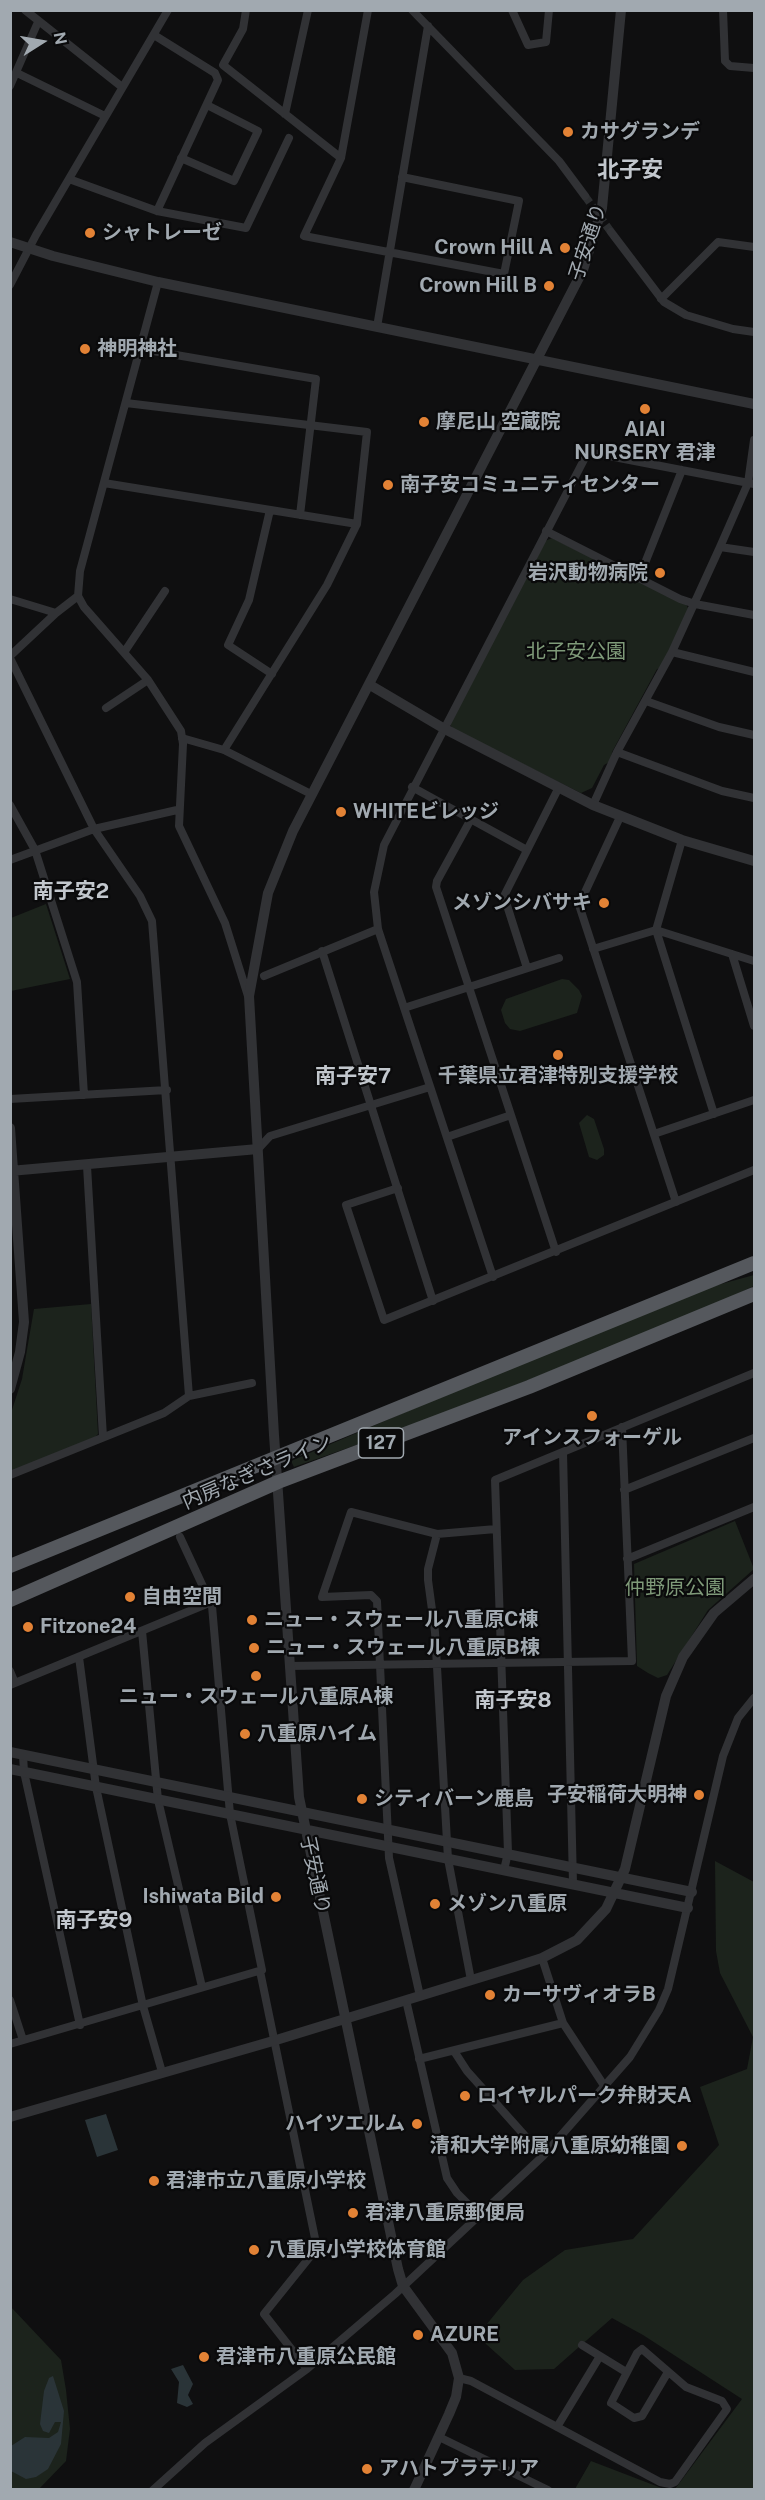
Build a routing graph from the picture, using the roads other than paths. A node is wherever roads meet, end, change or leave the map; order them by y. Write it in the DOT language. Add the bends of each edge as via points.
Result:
graph roads {
  1 [pos="25,10"];
  2 [pos="168,10"];
  3 [pos="246,10"];
  4 [pos="308,10"];
  5 [pos="368,10"];
  6 [pos="412,10"];
  7 [pos="512,10"];
  8 [pos="549,10"];
  9 [pos="621,10"];
  10 [pos="723,10"];
  11 [pos="38,22"];
  12 [pos="428,26"];
  13 [pos="154,34"];
  14 [pos="754,68"];
  15 [pos="17,72"];
  16 [pos="10,86"];
  17 [pos="122,87"];
  18 [pos="207,105"];
  19 [pos="285,114"];
  20 [pos="105,116"];
  21 [pos="289,138"];
  22 [pos="182,158"];
  23 [pos="341,158"];
  24 [pos="402,177"];
  25 [pos="69,179"];
  26 [pos="585,196"];
  27 [pos="157,211"];
  28 [pos="611,232"];
  29 [pos="10,242"];
  30 [pos="754,247"];
  31 [pos="29,248"];
  32 [pos="389,253"];
  33 [pos="158,282"];
  34 [pos="10,285"];
  35 [pos="661,299"];
  36 [pos="377,327"];
  37 [pos="754,332"];
  38 [pos="141,349"];
  39 [pos="539,359"];
  40 [pos="126,403"];
  41 [pos="754,404"];
  42 [pos="311,425"];
  43 [pos="754,440"];
  44 [pos="682,470"];
  45 [pos="104,483"];
  46 [pos="751,484"];
  47 [pos="270,510"];
  48 [pos="300,514"];
  49 [pos="357,524"];
  50 [pos="546,531"];
  51 [pos="720,546"];
  52 [pos="754,552"];
  53 [pos="639,578"];
  54 [pos="165,591"];
  55 [pos="78,596"];
  56 [pos="10,599"];
  57 [pos="695,604"];
  58 [pos="56,613"];
  59 [pos="754,615"];
  60 [pos="125,651"];
  61 [pos="672,652"];
  62 [pos="10,657"];
  63 [pos="754,672"];
  64 [pos="272,674"];
  65 [pos="148,680"];
  66 [pos="369,685"];
  67 [pos="646,701"];
  68 [pos="106,708"];
  69 [pos="443,728"];
  70 [pos="754,735"];
  71 [pos="182,738"];
  72 [pos="224,750"];
  73 [pos="617,752"];
  74 [pos="412,787"];
  75 [pos="559,787"];
  76 [pos="311,794"];
  77 [pos="754,798"];
  78 [pos="10,805"];
  79 [pos="593,805"];
  80 [pos="177,810"];
  81 [pos="620,817"];
  82 [pos="471,819"];
  83 [pos="94,829"];
  84 [pos="682,840"];
  85 [pos="35,850"];
  86 [pos="527,850"];
  87 [pos="10,860"];
  88 [pos="754,861"];
  89 [pos="378,928"];
  90 [pos="656,930"];
  91 [pos="593,949"];
  92 [pos="322,951"];
  93 [pos="732,954"];
  94 [pos="560,958"];
  95 [pos="754,961"];
  96 [pos="527,968"];
  97 [pos="264,976"];
  98 [pos="470,987"];
  99 [pos="249,996"];
  100 [pos="404,1008"];
  101 [pos="754,1026"];
  102 [pos="430,1087"];
  103 [pos="167,1090"];
  104 [pos="84,1095"];
  105 [pos="10,1099"];
  106 [pos="754,1100"];
  107 [pos="372,1107"];
  108 [pos="714,1114"];
  109 [pos="511,1115"];
  110 [pos="10,1128"];
  111 [pos="654,1134"];
  112 [pos="447,1137"];
  113 [pos="258,1149"];
  114 [pos="171,1158"];
  115 [pos="87,1166"];
  116 [pos="754,1170"];
  117 [pos="12,1171"];
  118 [pos="398,1188"];
  119 [pos="676,1202"];
  120 [pos="15,1243"];
  121 [pos="556,1252"];
  122 [pos="754,1263"];
  123 [pos="493,1277"];
  124 [pos="754,1294"];
  125 [pos="433,1301"];
  126 [pos="754,1373"];
  127 [pos="252,1383"];
  128 [pos="10,1389"];
  129 [pos="189,1396"];
  130 [pos="622,1427"];
  131 [pos="103,1437"];
  132 [pos="754,1438"];
  133 [pos="563,1452"];
  134 [pos="275,1458"];
  135 [pos="10,1475"];
  136 [pos="278,1482"];
  137 [pos="624,1490"];
  138 [pos="754,1508"];
  139 [pos="496,1529"];
  140 [pos="437,1534"];
  141 [pos="180,1537"];
  142 [pos="627,1559"];
  143 [pos="10,1566"];
  144 [pos="754,1579"];
  145 [pos="10,1600"];
  146 [pos="209,1604"];
  147 [pos="142,1631"];
  148 [pos="79,1657"];
  149 [pos="569,1662"];
  150 [pos="502,1663"];
  151 [pos="437,1664"];
  152 [pos="379,1665"];
  153 [pos="289,1666"];
  154 [pos="10,1671"];
  155 [pos="13,1684"];
  156 [pos="754,1698"];
  157 [pos="10,1752"];
  158 [pos="23,1755"];
  159 [pos="10,1769"];
  160 [pos="94,1769"];
  161 [pos="24,1772"];
  162 [pos="155,1782"];
  163 [pos="96,1787"];
  164 [pos="228,1797"];
  165 [pos="158,1800"];
  166 [pos="302,1812"];
  167 [pos="230,1814"];
  168 [pos="305,1829"];
  169 [pos="387,1829"];
  170 [pos="447,1841"];
  171 [pos="387,1846"];
  172 [pos="508,1854"];
  173 [pos="448,1859"];
  174 [pos="574,1867"];
  175 [pos="504,1870"];
  176 [pos="622,1876"];
  177 [pos="573,1884"];
  178 [pos="692,1892"];
  179 [pos="615,1893"];
  180 [pos="688,1908"];
  181 [pos="542,1958"];
  182 [pos="260,1971"];
  183 [pos="471,1980"];
  184 [pos="202,1987"];
  185 [pos="420,1996"];
  186 [pos="10,2000"];
  187 [pos="406,2000"];
  188 [pos="143,2006"];
  189 [pos="345,2018"];
  190 [pos="563,2023"];
  191 [pos="80,2025"];
  192 [pos="23,2040"];
  193 [pos="273,2042"];
  194 [pos="10,2044"];
  195 [pos="454,2051"];
  196 [pos="419,2059"];
  197 [pos="162,2072"];
  198 [pos="604,2087"];
  199 [pos="10,2117"];
  200 [pos="543,2156"];
  201 [pos="479,2215"];
  202 [pos="403,2286"];
  203 [pos="582,2345"];
  204 [pos="600,2356"];
  205 [pos="308,2369"];
  206 [pos="626,2372"];
  207 [pos="668,2372"];
  208 [pos="459,2378"];
  209 [pos="556,2427"];
  210 [pos="439,2437"];
  211 [pos="153,2490"];
  212 [pos="414,2490"];
  213 [pos="548,2490"];
  1 -- 11 [label="street"];
  2 -- 13 [label="street"];
  3 -- 19 [label="street" via="243,29 223,65"];
  4 -- 19 [label="street"];
  5 -- 23 [label="street"];
  6 -- 12 [label="street"];
  7 -- 8 [label="street" via="528,45 546,42"];
  9 -- 39 [label="street, 子安通り" via="602,208 583,270"];
  10 -- 14 [label="street" via="725,61 730,66"];
  11 -- 15 [label="street"];
  11 -- 17 [label="street"];
  12 -- 24 [label="street"];
  12 -- 26 [label="street" via="559,161"];
  13 -- 17 [label="street"];
  13 -- 18 [label="street" via="215,73 218,80"];
  15 -- 16 [label="street"];
  15 -- 20 [label="street"];
  17 -- 20 [label="street"];
  18 -- 22 [label="street"];
  18 -- 22 [label="street" via="258,131 234,182"];
  19 -- 23 [label="street"];
  20 -- 25 [label="street"];
  21 -- 27 [label="street" via="246,228"];
  22 -- 27 [label="street"];
  23 -- 32 [label="street" via="304,236"];
  24 -- 32 [label="street"];
  24 -- 32 [label="street" via="519,201 504,274"];
  25 -- 27 [label="street"];
  25 -- 31 [label="street"];
  28 -- 35 [label="street"];
  29 -- 31 [label="street"];
  30 -- 35 [label="street" via="718,242"];
  31 -- 33 [label="street"];
  31 -- 34 [label="street"];
  32 -- 36 [label="street"];
  33 -- 36 [label="street"];
  33 -- 38 [label="street"];
  35 -- 37 [label="street" via="686,315"];
  36 -- 39 [label="street"];
  38 -- 40 [label="street"];
  38 -- 42 [label="street" via="316,379"];
  39 -- 41 [label="street"];
  39 -- 66 [label="street, 子安通り"];
  40 -- 42 [label="street"];
  40 -- 45 [label="street"];
  42 -- 48 [label="street"];
  42 -- 49 [label="street" via="367,432"];
  43 -- 46 [label="street"];
  44 -- 46 [label="street"];
  44 -- 50 [label="street" via="588,452"];
  44 -- 53 [label="street"];
  45 -- 47 [label="street"];
  45 -- 55 [label="street" via="80,571"];
  46 -- 51 [label="street"];
  47 -- 48 [label="street"];
  47 -- 64 [label="street" via="249,600 228,645"];
  48 -- 49 [label="street"];
  49 -- 64 [label="street" via="327,585"];
  50 -- 53 [label="street"];
  50 -- 69 [label="street"];
  51 -- 52 [label="street"];
  51 -- 57 [label="street"];
  53 -- 57 [label="street"];
  54 -- 60 [label="street"];
  55 -- 58 [label="street"];
  55 -- 60 [label="street"];
  56 -- 58 [label="street"];
  57 -- 59 [label="street"];
  57 -- 61 [label="street"];
  58 -- 62 [label="street"];
  60 -- 65 [label="street"];
  61 -- 63 [label="street"];
  61 -- 67 [label="street"];
  62 -- 83 [label="street"];
  64 -- 72 [label="street"];
  65 -- 68 [label="street"];
  65 -- 71 [label="street" via="175,718"];
  66 -- 69 [label="street"];
  66 -- 76 [label="street, 子安通り"];
  67 -- 70 [label="street"];
  67 -- 73 [label="street"];
  69 -- 74 [label="street"];
  69 -- 75 [label="street"];
  71 -- 72 [label="street"];
  71 -- 80 [label="street"];
  72 -- 76 [label="street"];
  73 -- 77 [label="street"];
  73 -- 79 [label="street"];
  74 -- 82 [label="street"];
  74 -- 89 [label="street" via="378,866 374,892"];
  75 -- 79 [label="street"];
  75 -- 86 [label="street"];
  76 -- 99 [label="street, 子安通り" via="268,893"];
  78 -- 85 [label="street"];
  79 -- 81 [label="street"];
  80 -- 83 [label="street"];
  80 -- 99 [label="street" via="178,826 225,923"];
  81 -- 84 [label="street"];
  81 -- 91 [label="street" via="579,905"];
  82 -- 86 [label="street"];
  82 -- 98 [label="street" via="436,887"];
  83 -- 85 [label="street"];
  83 -- 103 [label="street" via="140,896 152,921"];
  84 -- 88 [label="street"];
  84 -- 90 [label="street"];
  85 -- 87 [label="street"];
  85 -- 104 [label="street" via="77,982"];
  86 -- 96 [label="street" via="504,896"];
  89 -- 92 [label="street"];
  89 -- 100 [label="street"];
  90 -- 91 [label="street"];
  90 -- 93 [label="street"];
  90 -- 108 [label="street"];
  91 -- 111 [label="street"];
  92 -- 97 [label="street"];
  92 -- 107 [label="street"];
  93 -- 95 [label="street"];
  93 -- 101 [label="street"];
  94 -- 96 [label="street"];
  96 -- 98 [label="street"];
  98 -- 100 [label="street"];
  98 -- 109 [label="street"];
  99 -- 113 [label="street, 子安通り"];
  100 -- 102 [label="street"];
  102 -- 107 [label="street"];
  102 -- 112 [label="street"];
  103 -- 104 [label="street"];
  103 -- 114 [label="street"];
  104 -- 105 [label="street"];
  106 -- 108 [label="street"];
  107 -- 113 [label="street" via="270,1136"];
  107 -- 118 [label="street"];
  108 -- 111 [label="street"];
  109 -- 112 [label="street"];
  109 -- 121 [label="street"];
  110 -- 117 [label="street"];
  111 -- 119 [label="street"];
  112 -- 123 [label="street"];
  113 -- 114 [label="street"];
  113 -- 134 [label="street, 子安通り"];
  114 -- 115 [label="street"];
  114 -- 129 [label="street"];
  115 -- 117 [label="street"];
  115 -- 131 [label="street"];
  116 -- 119 [label="street"];
  117 -- 120 [label="street"];
  118 -- 125 [label="street"];
  118 -- 125 [label="street" via="346,1205 384,1320"];
  119 -- 121 [label="street"];
  120 -- 128 [label="street" via="24,1322"];
  121 -- 123 [label="street"];
  122 -- 134 [label="highway, 内房なぎさライン / 127"];
  123 -- 125 [label="street"];
  124 -- 136 [label="highway, 内房なぎさライン / 127" via="529,1387"];
  126 -- 130 [label="street"];
  127 -- 129 [label="street"];
  129 -- 131 [label="street" via="164,1413"];
  130 -- 133 [label="street"];
  130 -- 137 [label="street"];
  131 -- 135 [label="street"];
  132 -- 137 [label="street"];
  133 -- 139 [label="street" via="495,1480"];
  133 -- 149 [label="street"];
  134 -- 136 [label="street, 子安通り"];
  134 -- 143 [label="highway, 内房なぎさライン / 127"];
  136 -- 145 [label="highway, 内房なぎさライン / 127"];
  136 -- 153 [label="street, 子安通り"];
  137 -- 142 [label="street"];
  138 -- 142 [label="street"];
  139 -- 140 [label="street"];
  139 -- 150 [label="street"];
  140 -- 151 [label="street" via="428,1569"];
  140 -- 152 [label="street" via="351,1512 322,1597 375,1596"];
  141 -- 146 [label="street"];
  142 -- 149 [label="street" via="632,1661"];
  144 -- 176 [label="street" via="714,1613 683,1657 673,1679"];
  146 -- 147 [label="street"];
  146 -- 164 [label="street"];
  147 -- 148 [label="street"];
  147 -- 162 [label="street"];
  148 -- 155 [label="street"];
  148 -- 160 [label="street"];
  149 -- 150 [label="street"];
  149 -- 174 [label="street"];
  150 -- 151 [label="street"];
  150 -- 172 [label="street"];
  151 -- 152 [label="street"];
  151 -- 170 [label="street"];
  152 -- 153 [label="street"];
  152 -- 169 [label="street"];
  153 -- 166 [label="street, 子安通り"];
  154 -- 155 [label="street"];
  156 -- 178 [label="street" via="738,1718 723,1756"];
  157 -- 158 [label="street"];
  158 -- 160 [label="street"];
  158 -- 161 [label="street"];
  159 -- 161 [label="street"];
  160 -- 162 [label="street"];
  160 -- 163 [label="street"];
  161 -- 163 [label="street"];
  161 -- 191 [label="street"];
  162 -- 164 [label="street"];
  162 -- 165 [label="street"];
  163 -- 165 [label="street"];
  163 -- 188 [label="street"];
  164 -- 166 [label="street"];
  164 -- 167 [label="street"];
  165 -- 167 [label="street"];
  165 -- 184 [label="street"];
  166 -- 168 [label="street, 子安通り"];
  166 -- 169 [label="street"];
  167 -- 168 [label="street"];
  167 -- 182 [label="street" via="263,1966"];
  168 -- 171 [label="street"];
  168 -- 189 [label="street, 子安通り"];
  169 -- 170 [label="street"];
  169 -- 171 [label="street"];
  170 -- 172 [label="street"];
  170 -- 173 [label="street"];
  171 -- 173 [label="street"];
  171 -- 185 [label="street"];
  172 -- 174 [label="street"];
  172 -- 175 [label="street"];
  173 -- 175 [label="street"];
  173 -- 183 [label="street"];
  174 -- 176 [label="street"];
  174 -- 177 [label="street"];
  175 -- 177 [label="street"];
  176 -- 178 [label="street"];
  176 -- 179 [label="street"];
  177 -- 179 [label="street"];
  178 -- 180 [label="street"];
  179 -- 180 [label="street"];
  179 -- 181 [label="street" via="590,1929"];
  180 -- 198 [label="street" via="659,2010 630,2057"];
  181 -- 183 [label="street"];
  181 -- 190 [label="street"];
  182 -- 184 [label="street"];
  182 -- 193 [label="street"];
  183 -- 185 [label="street"];
  184 -- 188 [label="street"];
  185 -- 187 [label="street"];
  186 -- 192 [label="street"];
  187 -- 189 [label="street"];
  187 -- 196 [label="street"];
  188 -- 191 [label="street"];
  188 -- 197 [label="street"];
  189 -- 193 [label="street"];
  189 -- 202 [label="street, 子安通り"];
  190 -- 195 [label="street"];
  190 -- 198 [label="street"];
  191 -- 192 [label="street"];
  192 -- 194 [label="street"];
  193 -- 197 [label="street"];
  193 -- 205 [label="street" via="317,2248 264,2314"];
  195 -- 196 [label="street"];
  195 -- 200 [label="street" via="467,2071"];
  196 -- 201 [label="street" via="447,2178"];
  197 -- 199 [label="street"];
  198 -- 200 [label="street"];
  200 -- 201 [label="street"];
  201 -- 202 [label="street"];
  202 -- 205 [label="street"];
  202 -- 208 [label="street" via="452,2353"];
  203 -- 204 [label="street"];
  204 -- 206 [label="street"];
  204 -- 209 [label="street"];
  205 -- 211 [label="street" via="205,2443"];
  206 -- 207 [label="street" via="642,2349"];
  206 -- 207 [label="street" via="611,2403 634,2418 642,2416"];
  207 -- 209 [label="street" via="686,2387 722,2401 727,2409 675,2482 660,2482"];
  208 -- 209 [label="street"];
  208 -- 210 [label="street" via="456,2397"];
  210 -- 212 [label="street"];
  210 -- 213 [label="street"];
}
